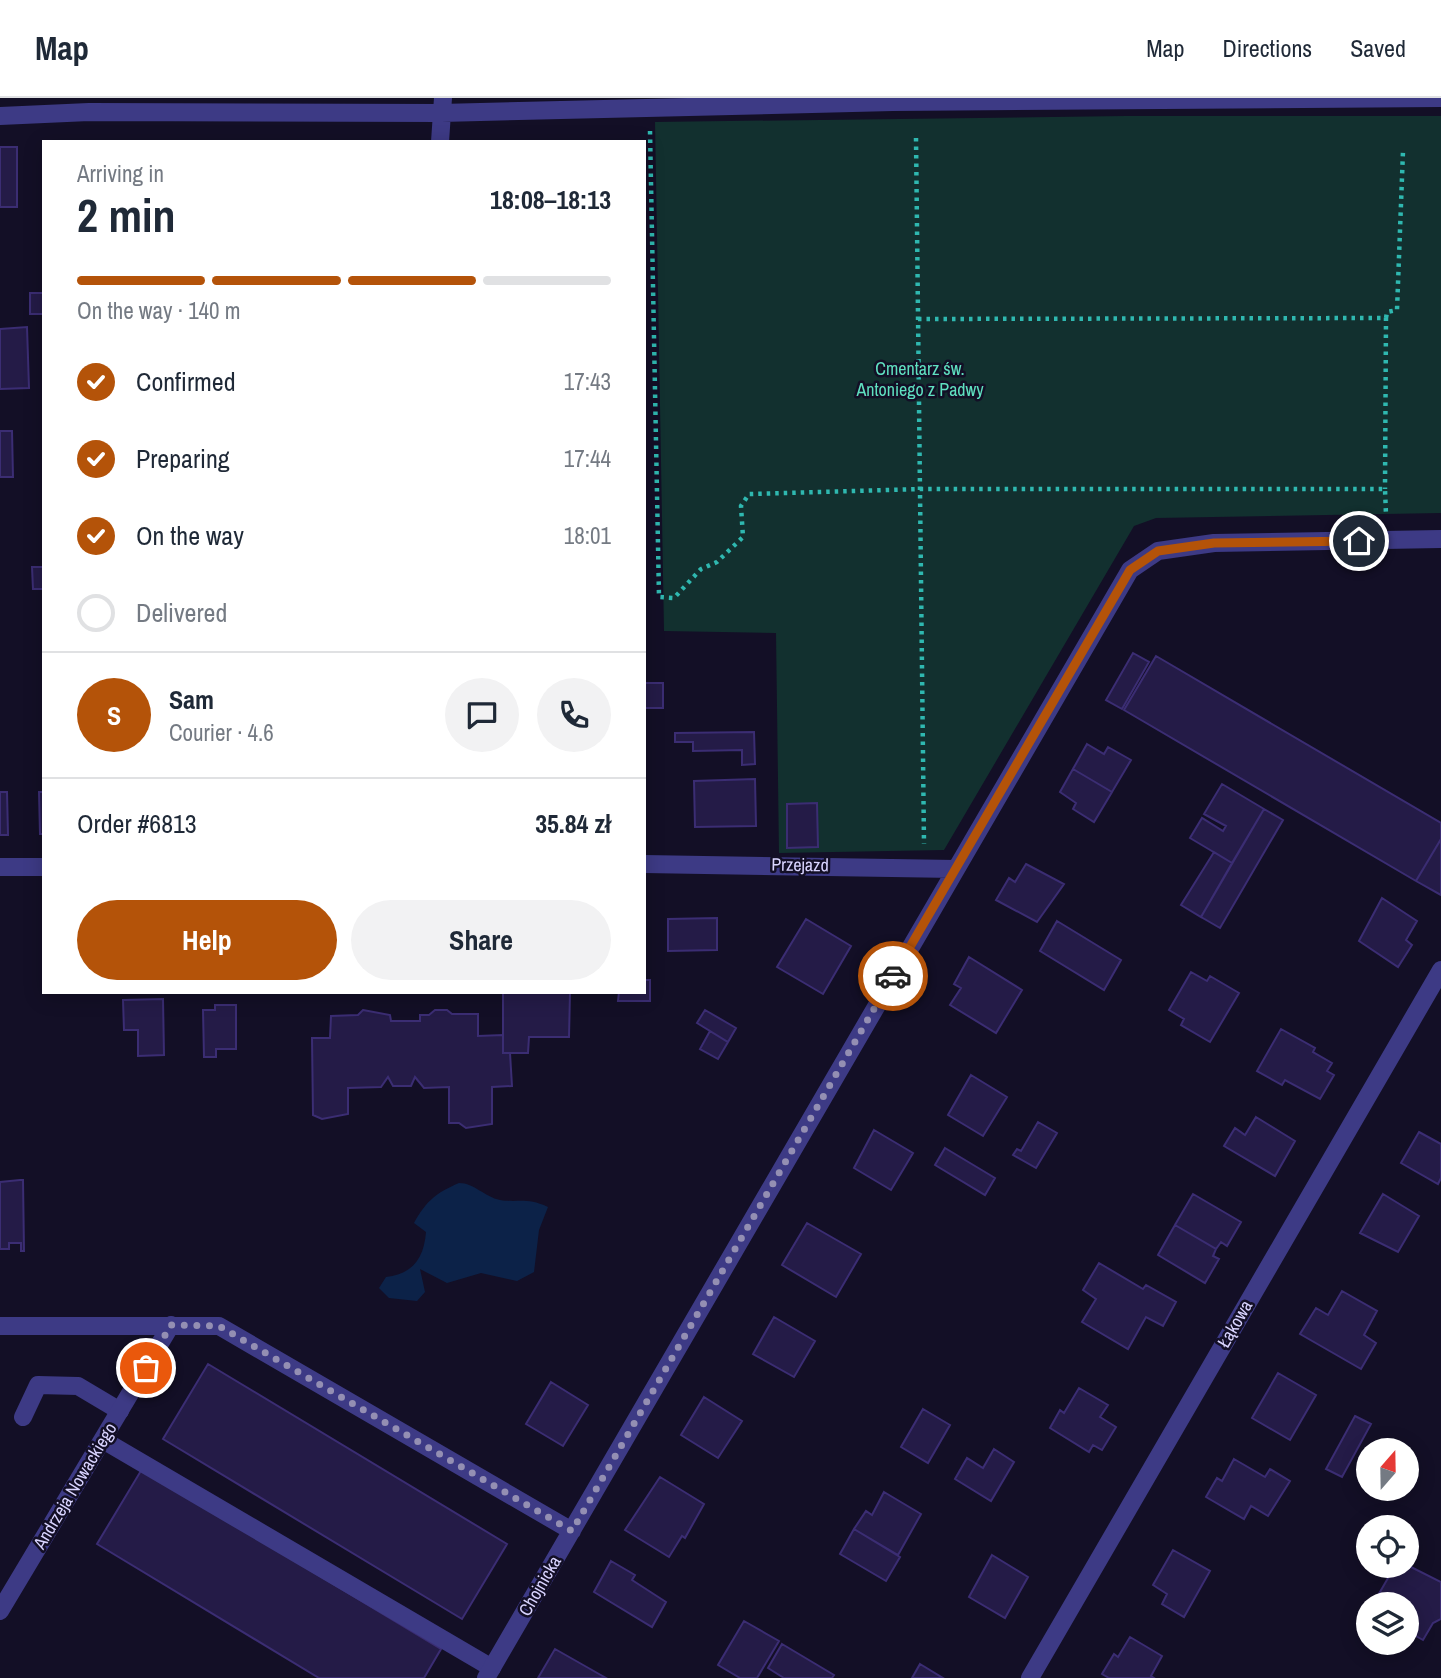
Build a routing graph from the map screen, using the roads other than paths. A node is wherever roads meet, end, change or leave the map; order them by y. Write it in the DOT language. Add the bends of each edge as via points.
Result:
graph roads {
  1 [pos="1441,98"];
  2 [pos="1141,99"];
  3 [pos="442,105"];
  4 [pos="0,116"];
  5 [pos="440,140"];
  6 [pos="1441,539"];
  7 [pos="646,864"];
  8 [pos="0,867"];
  9 [pos="42,867"];
  10 [pos="956,869"];
  11 [pos="1441,970"];
  12 [pos="171,1325"];
  13 [pos="0,1326"];
  14 [pos="120,1411"];
  15 [pos="23,1417"];
  16 [pos="103,1440"];
  17 [pos="572,1531"];
  18 [pos="0,1611"];
  19 [pos="489,1673"];
  20 [pos="1030,1678"];
  1 -- 2 [label="street"];
  2 -- 3 [label="street" via="650,108"];
  3 -- 4 [label="street"];
  3 -- 5 [label="street"];
  6 -- 10 [label="street, Chojnicka" via="1214,543 1158,551 1130,570"];
  7 -- 10 [label="street, Przejazd"];
  8 -- 9 [label="street"];
  10 -- 17 [label="street, Chojnicka"];
  11 -- 20 [label="street, Łąkowa"];
  12 -- 13 [label="street"];
  12 -- 14 [label="street, Andrzeja Nowackiego"];
  12 -- 17 [label="street" via="219,1326"];
  14 -- 15 [label="street" via="78,1386 38,1385"];
  14 -- 16 [label="street, Andrzeja Nowackiego"];
  16 -- 18 [label="street, Andrzeja Nowackiego"];
  16 -- 19 [label="street"];
  17 -- 19 [label="street, Chojnicka"];
}
